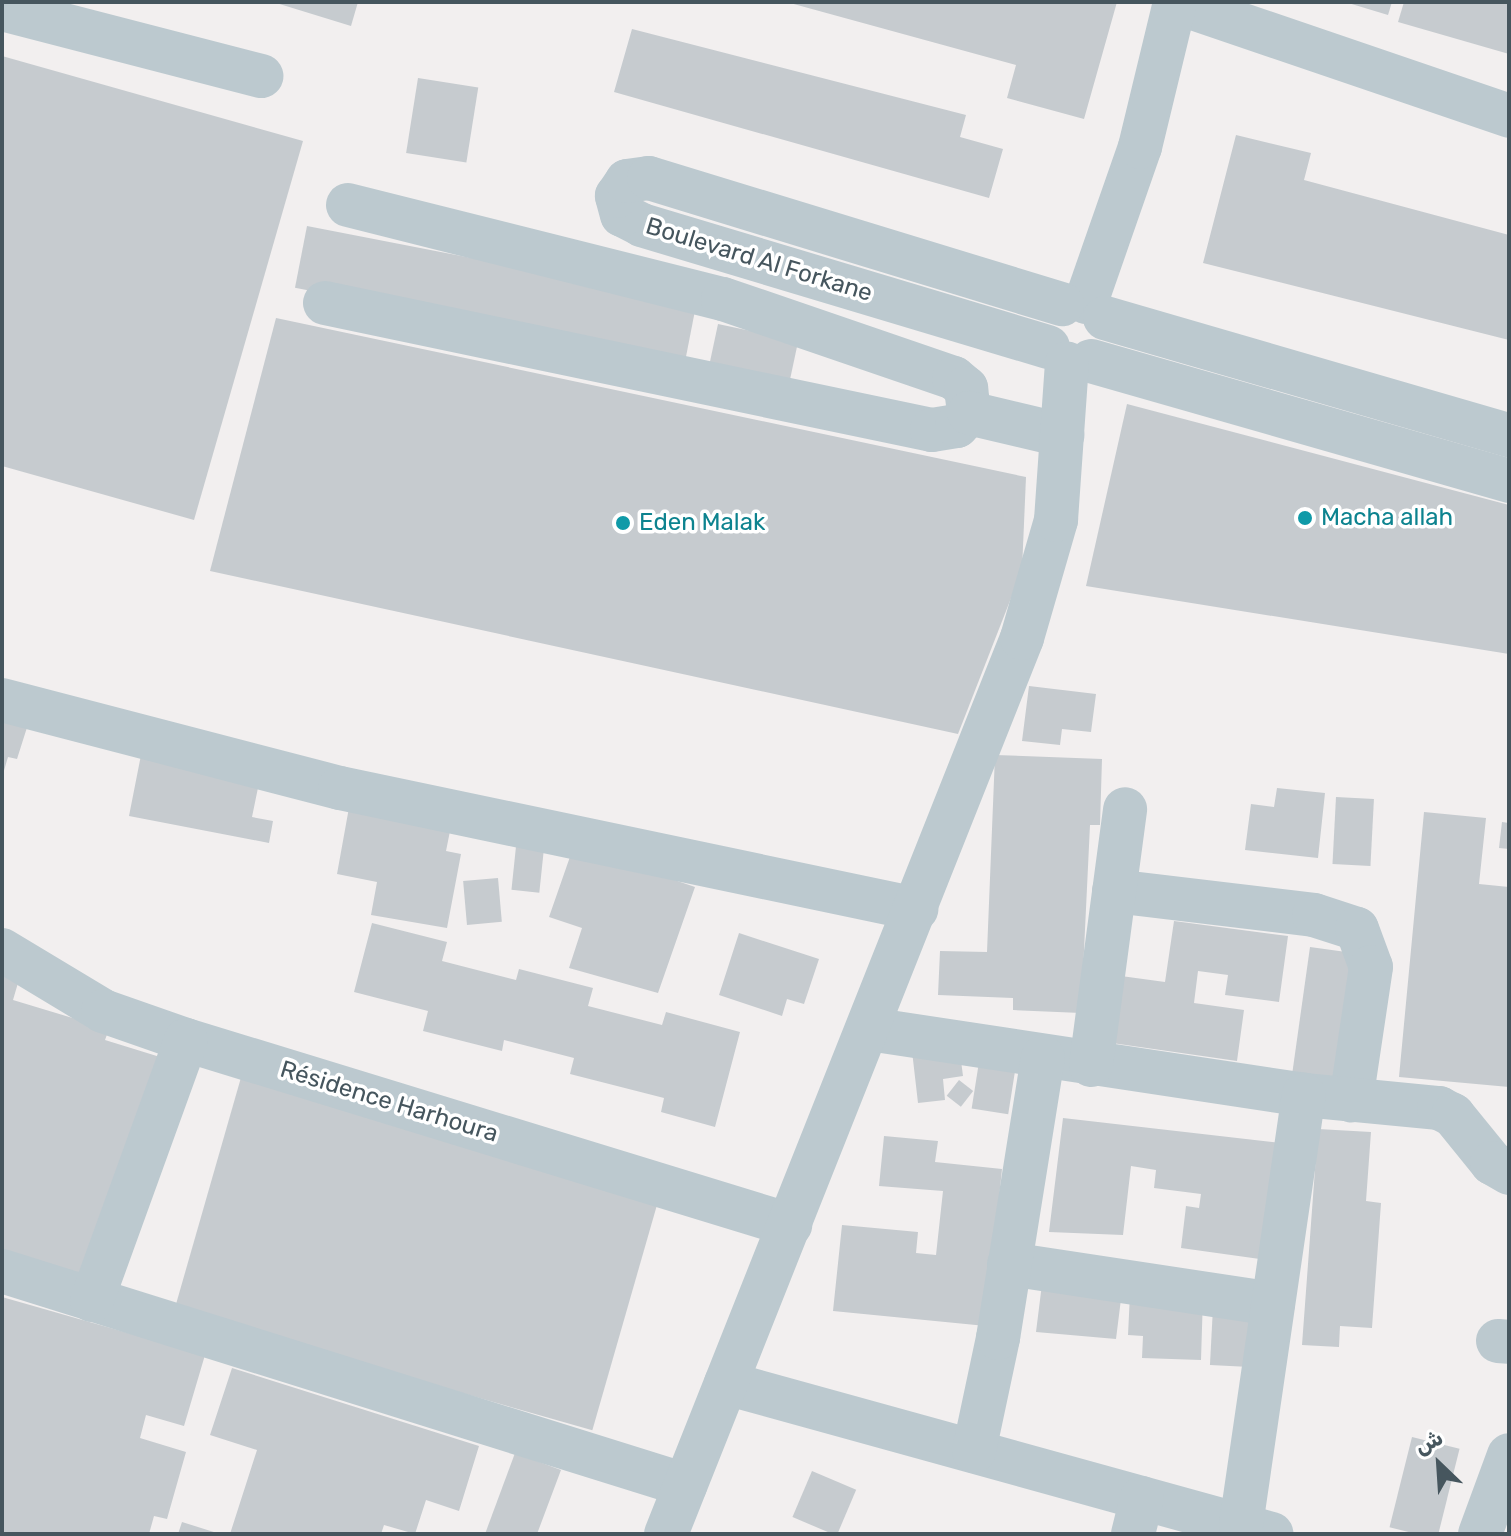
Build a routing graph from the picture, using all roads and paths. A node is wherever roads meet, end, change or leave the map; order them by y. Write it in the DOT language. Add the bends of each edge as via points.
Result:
graph roads {
  1 [pos="1175,2"];
  2 [pos="2,9"];
  3 [pos="261,76"];
  4 [pos="1509,116"];
  5 [pos="348,205"];
  6 [pos="325,303"];
  7 [pos="1084,308"];
  8 [pos="1069,357"];
  9 [pos="969,413"];
  10 [pos="1062,435"];
  11 [pos="1509,435"];
  12 [pos="1509,481"];
  13 [pos="2,700"];
  14 [pos="1125,809"];
  15 [pos="1114,891"];
  16 [pos="916,909"];
  17 [pos="2,950"];
  18 [pos="869,1029"];
  19 [pos="186,1040"];
  20 [pos="1043,1058"];
  21 [pos="1091,1065"];
  22 [pos="1304,1095"];
  23 [pos="1351,1101"];
  24 [pos="1509,1173"];
  25 [pos="790,1225"];
  26 [pos="1009,1264"];
  27 [pos="2,1271"];
  28 [pos="92,1300"];
  29 [pos="1273,1304"];
  30 [pos="726,1383"];
  31 [pos="974,1451"];
  32 [pos="1505,1481"];
  33 [pos="685,1485"];
  34 [pos="1137,1516"];
  35 [pos="1256,1530"];
  36 [pos="666,1534"];
  37 [pos="1480,1534"];
  1 -- 4 [label="street"];
  1 -- 7 [label="street" via="1140,147"];
  2 -- 3 [label="street"];
  5 -- 9 [label="street" via="723,299 954,378 966,388"];
  6 -- 9 [label="street" via="932,430 957,426"];
  7 -- 8 [label="street" via="1107,342"];
  7 -- 8 [label="street" via="1046,323"];
  7 -- 8 [label="street, Boulevard Al Forkane" via="649,178 627,181 617,196 622,215 642,225"];
  7 -- 11 [label="street, Boulevard Al Forkane"];
  8 -- 10 [label="street"];
  8 -- 12 [label="street, Boulevard Al Forkane"];
  9 -- 10 [label="street"];
  10 -- 16 [label="street" via="1056,520 1045,566"];
  13 -- 16 [label="street" via="340,788"];
  14 -- 15 [label="street"];
  15 -- 21 [label="street"];
  15 -- 23 [label="street" via="1314,915 1357,929 1371,967"];
  16 -- 18 [label="street"];
  17 -- 19 [label="street, Résidence Harhoura" via="103,1011"];
  18 -- 20 [label="street"];
  18 -- 25 [label="street"];
  19 -- 25 [label="street, Résidence Harhoura"];
  19 -- 28 [label="street"];
  20 -- 21 [label="street"];
  20 -- 26 [label="street"];
  21 -- 22 [label="street"];
  22 -- 23 [label="street"];
  22 -- 29 [label="street"];
  23 -- 24 [label="street" via="1439,1108 1453,1115 1492,1163"];
  25 -- 30 [label="street"];
  26 -- 29 [label="street"];
  26 -- 31 [label="street"];
  27 -- 28 [label="street"];
  28 -- 33 [label="street"];
  29 -- 35 [label="street"];
  30 -- 31 [label="street"];
  30 -- 33 [label="street"];
  31 -- 34 [label="street"];
  32 -- 37 [label="street"];
  33 -- 36 [label="street"];
  34 -- 35 [label="street"];
}
